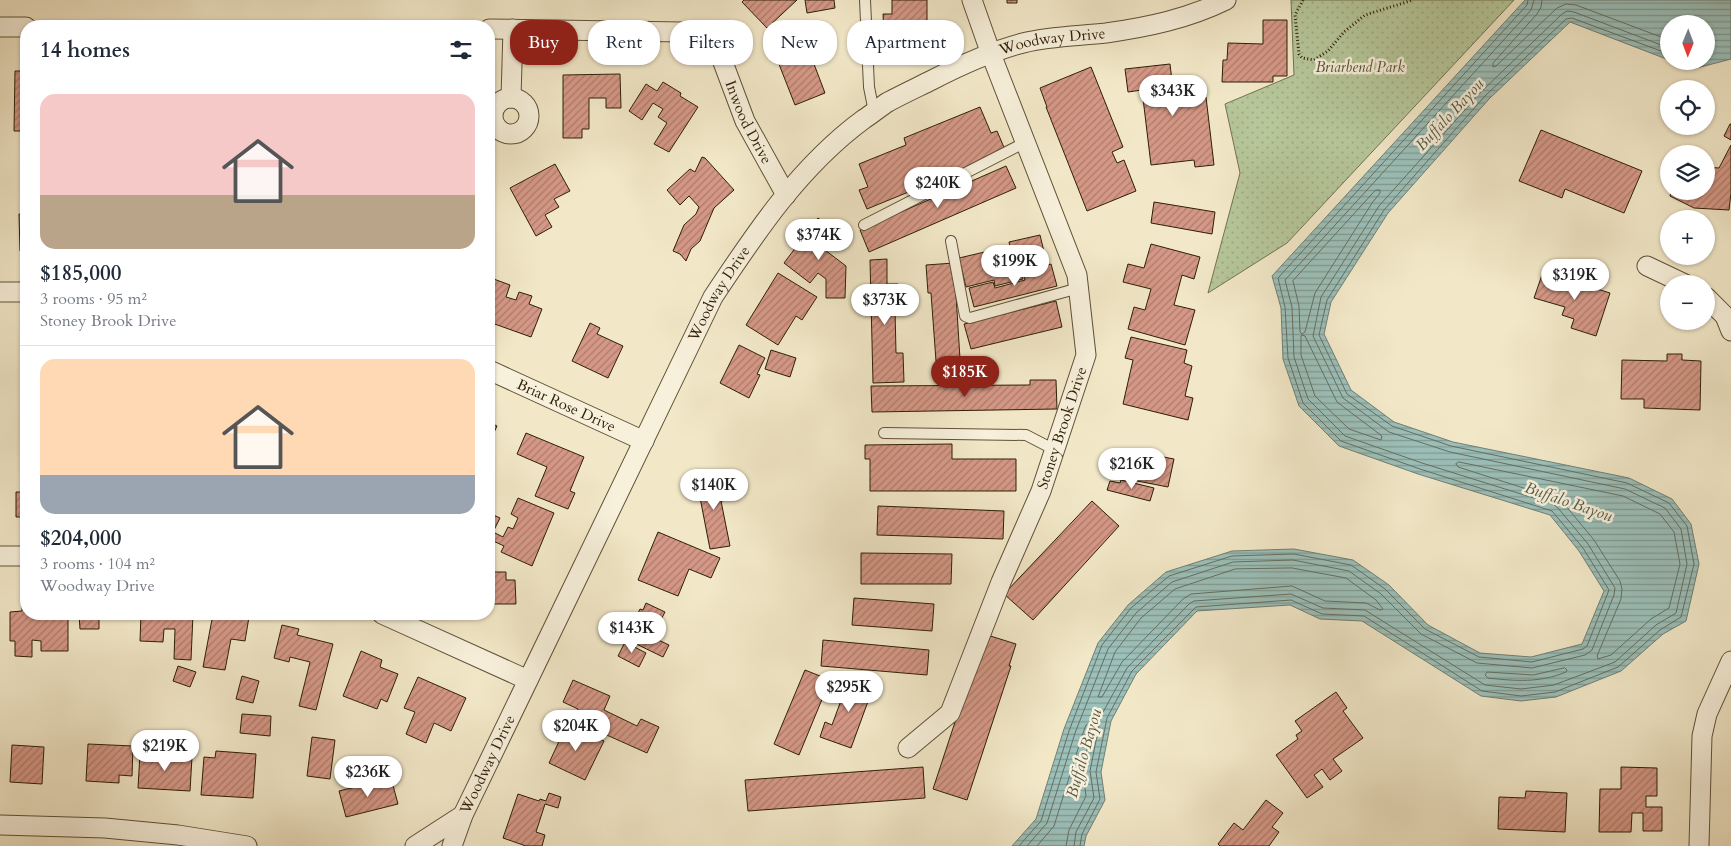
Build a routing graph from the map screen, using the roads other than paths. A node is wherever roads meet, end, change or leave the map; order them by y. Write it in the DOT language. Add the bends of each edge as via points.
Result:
graph roads {
  1 [pos="865,0"];
  2 [pos="972,0"];
  3 [pos="1226,0"];
  4 [pos="0,27"];
  5 [pos="20,27"];
  6 [pos="495,29"];
  7 [pos="510,29"];
  8 [pos="578,30"];
  9 [pos="991,54"];
  10 [pos="512,65"];
  11 [pos="511,98"];
  12 [pos="874,112"];
  13 [pos="1026,142"];
  14 [pos="786,195"];
  15 [pos="864,225"];
  16 [pos="951,241"];
  17 [pos="1647,266"];
  18 [pos="1668,275"];
  19 [pos="1079,288"];
  20 [pos="0,292"];
  21 [pos="20,292"];
  22 [pos="1715,306"];
  23 [pos="1731,332"];
  24 [pos="495,373"];
  25 [pos="884,433"];
  26 [pos="644,441"];
  27 [pos="1055,450"];
  28 [pos="0,556"];
  29 [pos="20,556"];
  30 [pos="395,620"];
  31 [pos="1731,661"];
  32 [pos="528,680"];
  33 [pos="908,748"];
  34 [pos="464,815"];
  35 [pos="0,825"];
  36 [pos="247,846"];
  37 [pos="415,846"];
  38 [pos="452,846"];
  39 [pos="1699,846"];
  1 -- 12 [label="lane" via="869,87"];
  2 -- 9 [label="street, Stoney Brook Drive"];
  3 -- 9 [label="street, Woodway Drive" via="1173,21 1024,43"];
  4 -- 5 [label="street"];
  6 -- 7 [label="street, Inwood Drive"];
  8 -- 14 [label="street, Inwood Drive" via="682,32 716,41 744,121"];
  9 -- 12 [label="street, Woodway Drive" via="959,66"];
  9 -- 13 [label="street, Stoney Brook Drive"];
  10 -- 11 [label="street"];
  12 -- 14 [label="street, Woodway Drive" via="819,157"];
  13 -- 15 [label="lane"];
  13 -- 19 [label="street, Stoney Brook Drive" via="1077,275"];
  14 -- 26 [label="street, Woodway Drive" via="750,241 713,297"];
  16 -- 19 [label="lane" via="965,316 970,318"];
  17 -- 18 [label="street"];
  19 -- 27 [label="street, Stoney Brook Drive" via="1086,355"];
  20 -- 21 [label="street"];
  22 -- 23 [label="street" via="1725,316"];
  24 -- 26 [label="street, Briar Rose Drive"];
  25 -- 27 [label="lane" via="1026,435"];
  26 -- 32 [label="street, Woodway Drive"];
  27 -- 33 [label="street, Stoney Brook Drive" via="950,713"];
  28 -- 29 [label="street"];
  30 -- 32 [label="street"];
  31 -- 39 [label="street" via="1707,714 1702,736"];
  32 -- 34 [label="street, Woodway Drive"];
  34 -- 37 [label="street"];
  34 -- 38 [label="street, Woodway Drive"];
  35 -- 36 [label="street" via="105,828"];
}
